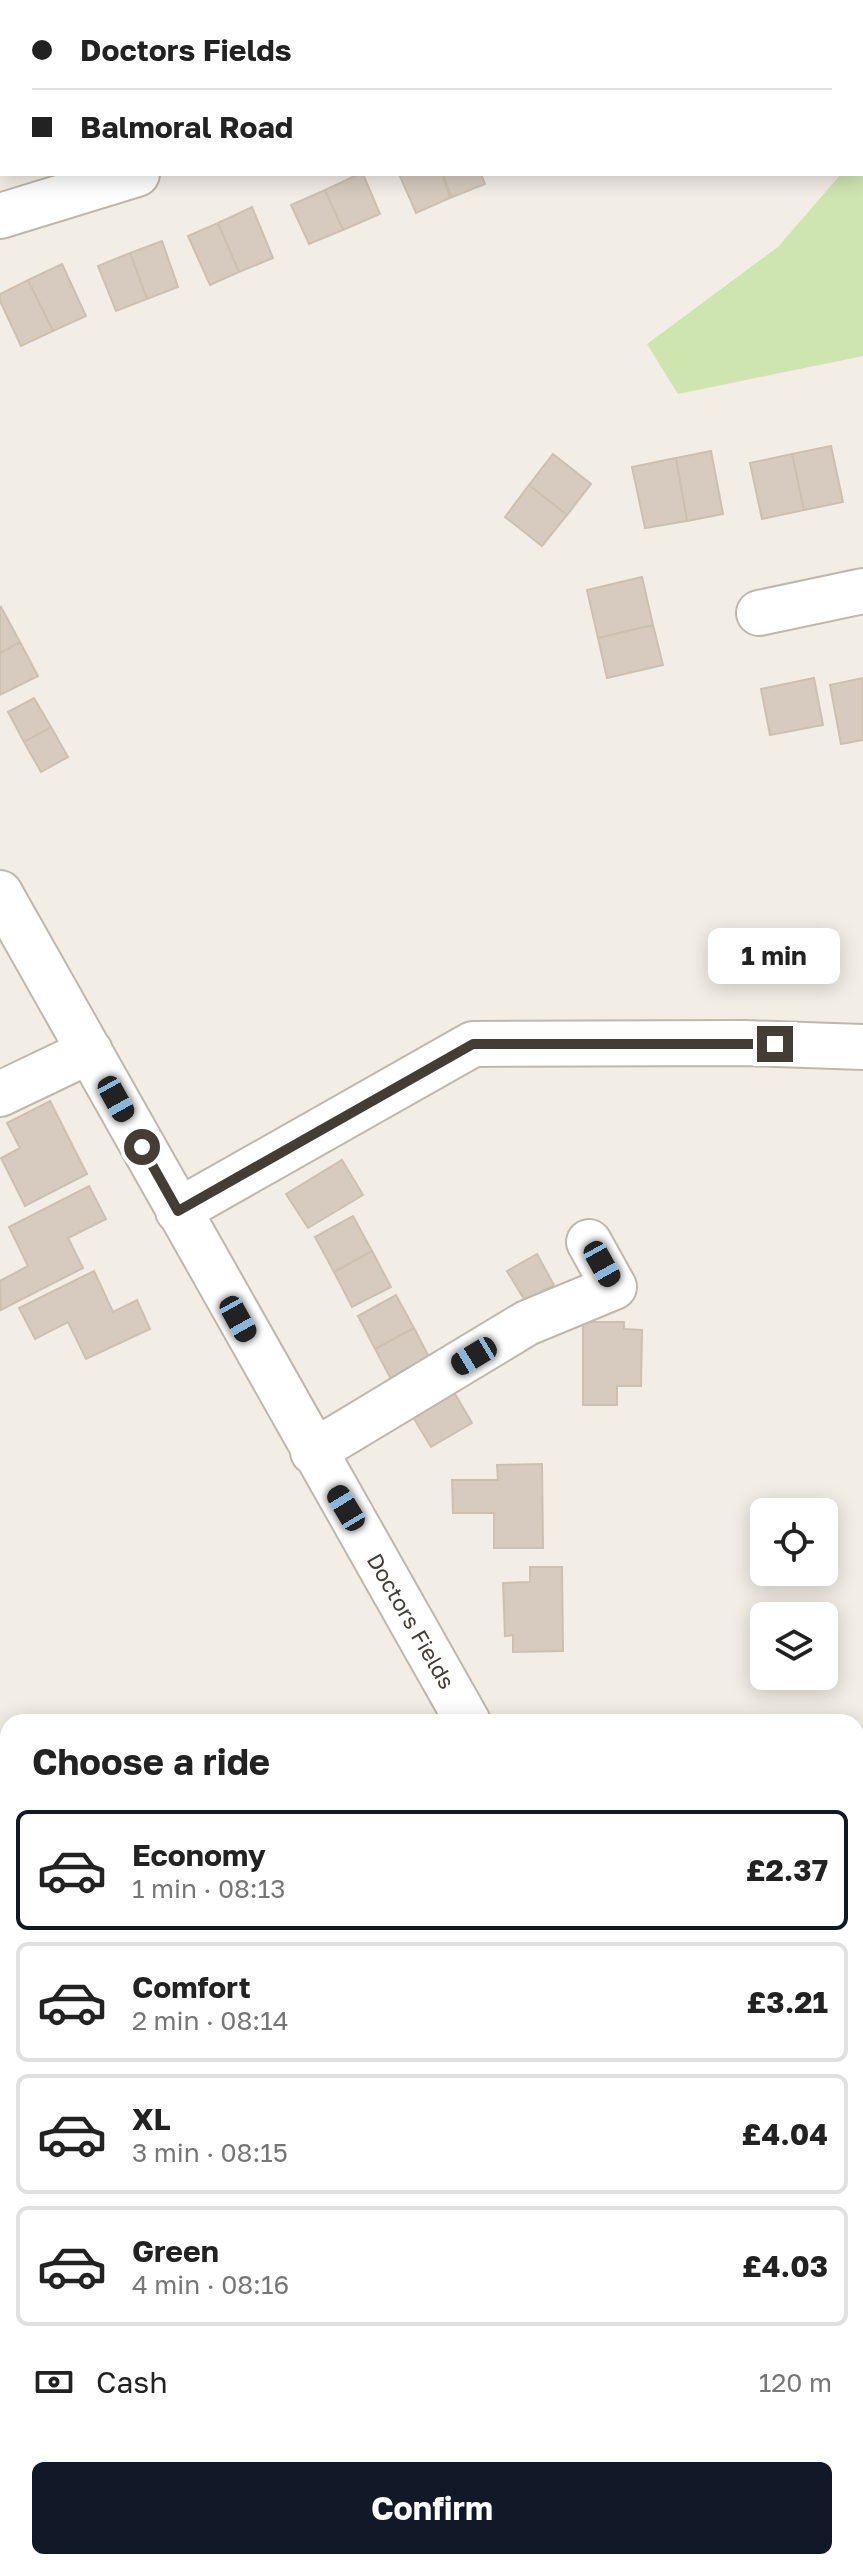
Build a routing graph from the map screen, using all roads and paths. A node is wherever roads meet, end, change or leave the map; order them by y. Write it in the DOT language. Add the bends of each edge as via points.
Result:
graph roads {
  1 [pos="116,177"];
  2 [pos="0,216"];
  3 [pos="863,591"];
  4 [pos="759,613"];
  5 [pos="0,893"];
  6 [pos="863,1047"];
  7 [pos="90,1051"];
  8 [pos="0,1094"];
  9 [pos="178,1211"];
  10 [pos="589,1242"];
  11 [pos="313,1452"];
  12 [pos="463,1714"];
  1 -- 2 [label="street"];
  3 -- 4 [label="street"];
  5 -- 7 [label="street, Doctors Fields"];
  6 -- 9 [label="street" via="473,1044"];
  7 -- 8 [label="street"];
  7 -- 9 [label="street, Doctors Fields"];
  9 -- 11 [label="street, Doctors Fields"];
  10 -- 11 [label="street" via="614,1287 527,1323"];
  11 -- 12 [label="street, Doctors Fields"];
}
